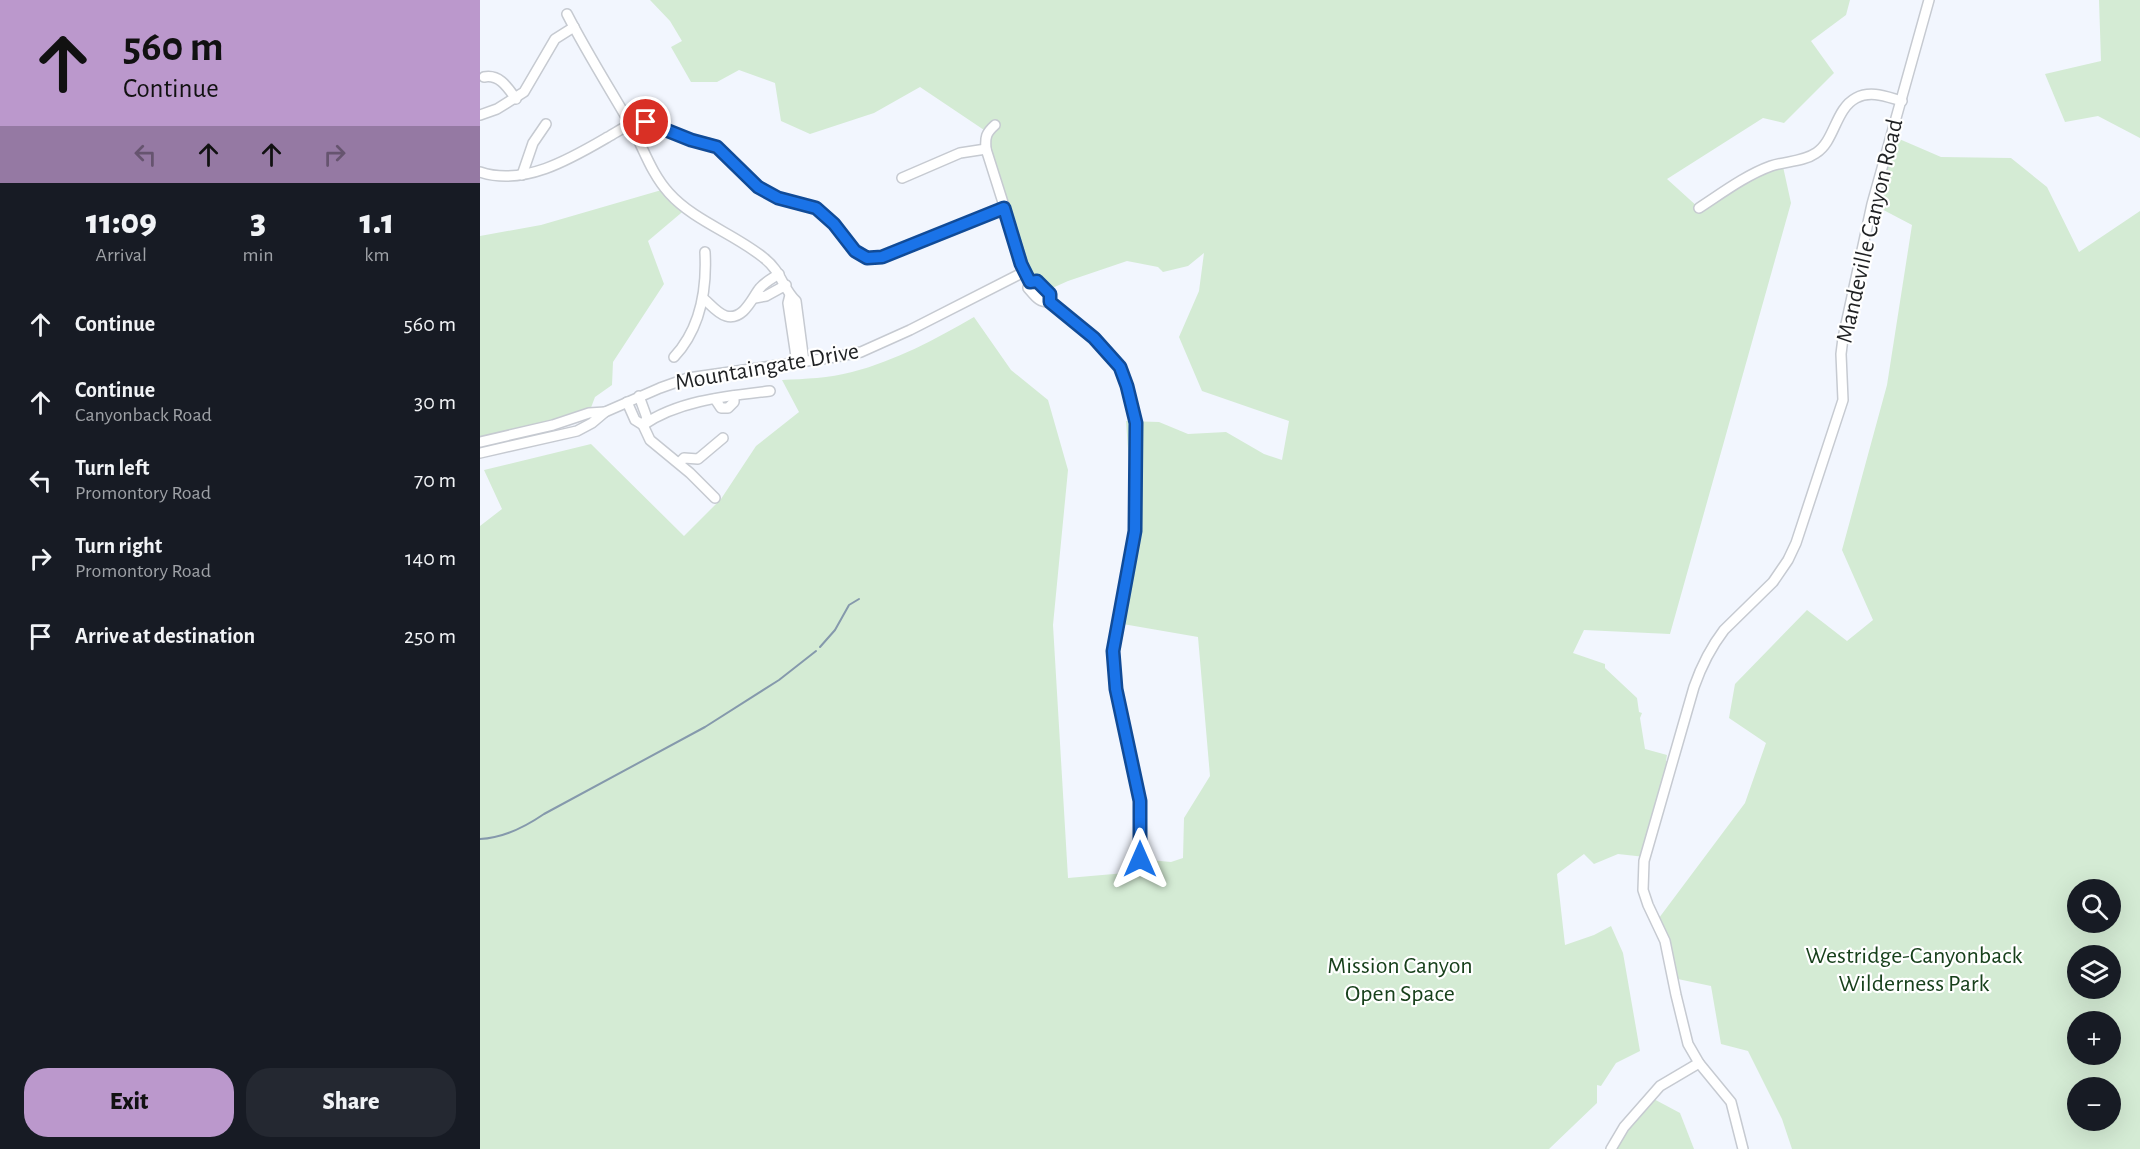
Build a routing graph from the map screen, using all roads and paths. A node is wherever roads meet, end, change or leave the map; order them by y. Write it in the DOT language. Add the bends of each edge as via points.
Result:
graph roads {
  1 [pos="1929,0"];
  2 [pos="567,14"];
  3 [pos="574,27"];
  4 [pos="484,77"];
  5 [pos="516,99"];
  6 [pos="1902,101"];
  7 [pos="480,115"];
  8 [pos="546,124"];
  9 [pos="630,124"];
  10 [pos="994,124"];
  11 [pos="987,149"];
  12 [pos="480,172"];
  13 [pos="522,175"];
  14 [pos="902,178"];
  15 [pos="1004,208"];
  16 [pos="1699,208"];
  17 [pos="705,252"];
  18 [pos="1024,272"];
  19 [pos="779,274"];
  20 [pos="786,285"];
  21 [pos="1030,288"];
  22 [pos="755,298"];
  23 [pos="704,299"];
  24 [pos="1050,302"];
  25 [pos="674,357"];
  26 [pos="801,362"];
  27 [pos="770,391"];
  28 [pos="639,396"];
  29 [pos="627,402"];
  30 [pos="605,412"];
  31 [pos="642,425"];
  32 [pos="723,438"];
  33 [pos="480,442"];
  34 [pos="480,453"];
  35 [pos="698,459"];
  36 [pos="679,463"];
  37 [pos="690,473"];
  38 [pos="715,498"];
  39 [pos="1140,859"];
  40 [pos="1699,1063"];
  41 [pos="1611,1149"];
  42 [pos="1743,1149"];
  1 -- 6 [label="street, Mandeville Canyon Road"];
  2 -- 3 [label="street"];
  3 -- 5 [label="street" via="555,39 531,84"];
  3 -- 9 [label="street"];
  4 -- 5 [label="street" via="506,84"];
  5 -- 7 [label="street"];
  6 -- 16 [label="street" via="1876,94 1855,98 1814,155 1759,171"];
  6 -- 40 [label="street, Mandeville Canyon Road" via="1872,204 1844,338 1843,400 1796,543 1781,572 1724,630 1704,662 1644,861 1643,890 1665,942 1688,1044"];
  8 -- 13 [label="street" via="532,143"];
  9 -- 13 [label="street" via="551,167"];
  9 -- 15 [label="street" via="650,122 717,147 758,187 822,212 855,251 867,258 882,257"];
  9 -- 19 [label="street" via="654,174 675,200 746,244"];
  10 -- 11 [label="street" via="985,137"];
  11 -- 14 [label="street" via="960,153"];
  11 -- 15 [label="street"];
  12 -- 13 [label="street"];
  15 -- 18 [label="street"];
  17 -- 23 [label="street"];
  18 -- 21 [label="street"];
  18 -- 26 [label="street, Mountaingate Drive" via="874,346 847,355"];
  19 -- 20 [label="street"];
  19 -- 22 [label="street" via="759,288"];
  20 -- 22 [label="street"];
  20 -- 26 [label="street" via="796,301"];
  21 -- 24 [label="street" via="1042,303"];
  21 -- 24 [label="street" via="1037,281 1050,294"];
  22 -- 23 [label="street" via="731,317"];
  23 -- 25 [label="street" via="691,334"];
  24 -- 39 [label="street" via="1094,338 1120,367 1136,423 1135,531 1113,651 1116,689 1140,801"];
  26 -- 28 [label="street, Mountaingate Drive" via="688,378"];
  27 -- 31 [label="street" via="715,399 666,413"];
  28 -- 29 [label="street, Mountaingate Drive"];
  28 -- 31 [label="street" via="647,418"];
  29 -- 30 [label="street, Mountaingate Drive"];
  29 -- 31 [label="street" via="635,420"];
  30 -- 33 [label="street, Mountaingate Drive"];
  30 -- 34 [label="street, Mountaingate Drive" via="577,431"];
  31 -- 36 [label="street" via="650,440"];
  32 -- 35 [label="street"];
  35 -- 36 [label="street" via="684,458"];
  35 -- 37 [label="street"];
  36 -- 37 [label="street"];
  37 -- 38 [label="street"];
  40 -- 41 [label="street" via="1660,1086 1624,1127"];
  40 -- 42 [label="street, Mandeville Canyon Road" via="1731,1102"];
}
